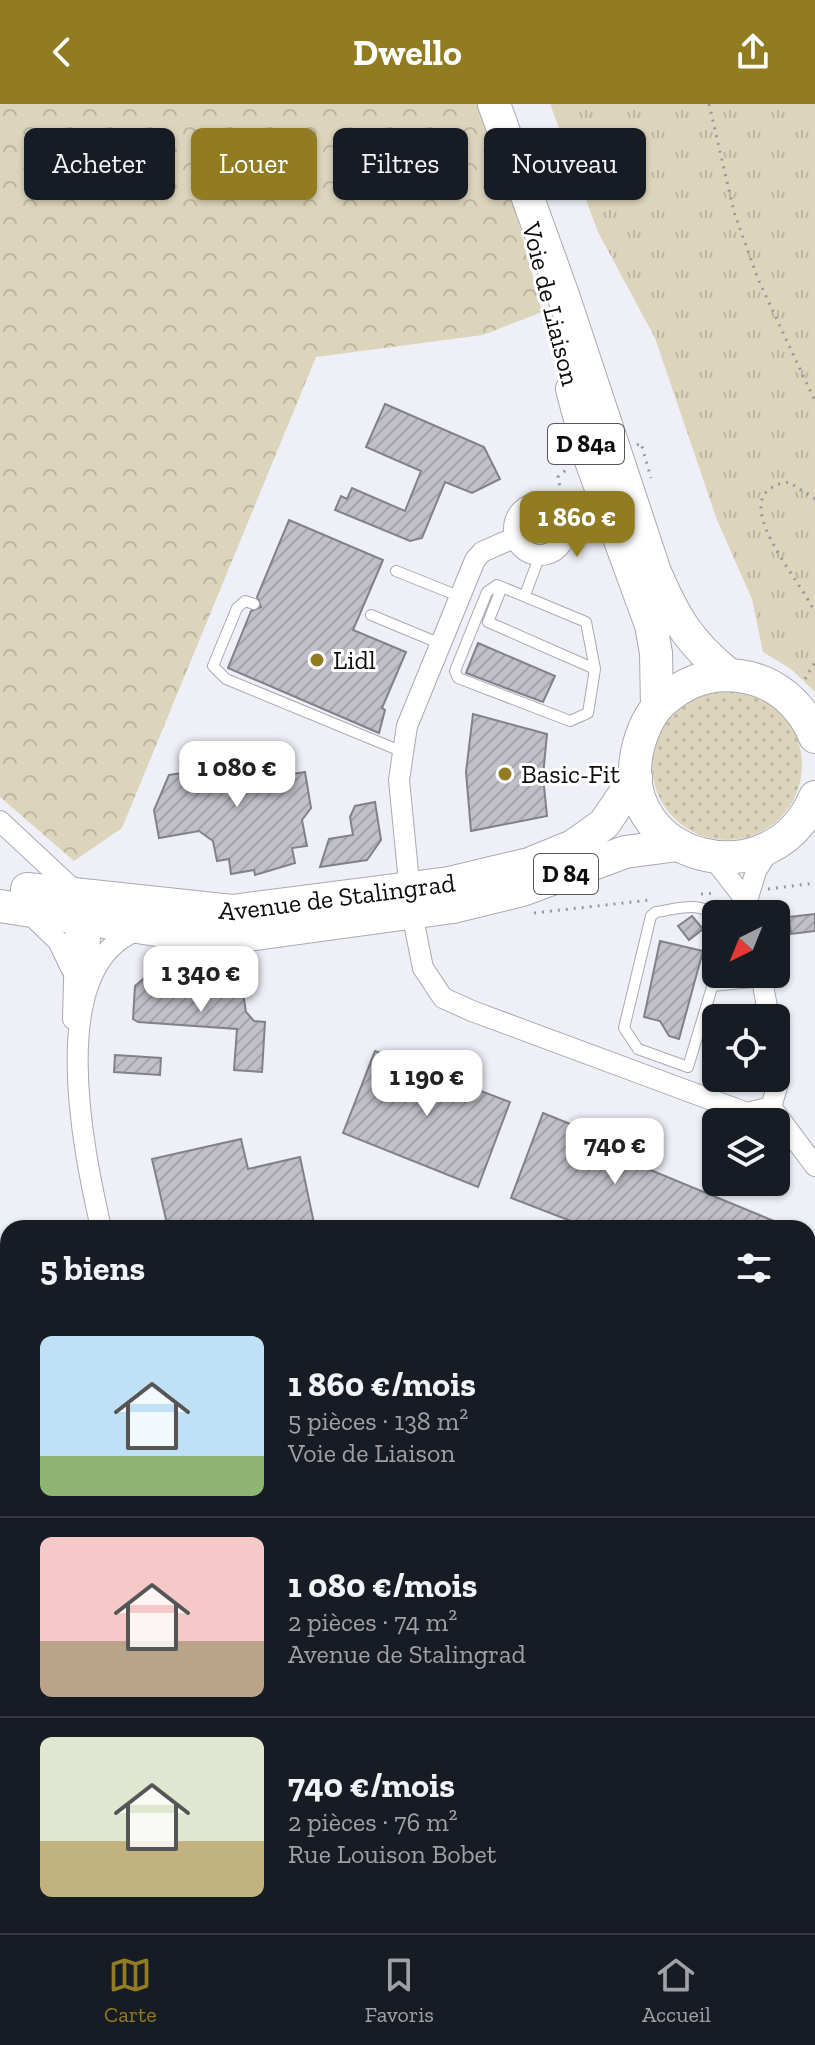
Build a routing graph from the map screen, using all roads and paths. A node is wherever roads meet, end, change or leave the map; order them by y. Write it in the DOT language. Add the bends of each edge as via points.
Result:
graph roads {
  1 [pos="494,104"];
  2 [pos="709,104"];
  3 [pos="502,128"];
  4 [pos="524,200"];
  5 [pos="527,200"];
  6 [pos="815,401"];
  7 [pos="566,470"];
  8 [pos="815,499"];
  9 [pos="555,508"];
  10 [pos="516,537"];
  11 [pos="540,555"];
  12 [pos="396,571"];
  13 [pos="502,587"];
  14 [pos="525,595"];
  15 [pos="461,597"];
  16 [pos="254,604"];
  17 [pos="815,613"];
  18 [pos="371,615"];
  19 [pos="441,644"];
  20 [pos="815,662"];
  21 [pos="595,669"];
  22 [pos="728,674"];
  23 [pos="798,687"];
  24 [pos="657,707"];
  25 [pos="815,737"];
  26 [pos="403,752"];
  27 [pos="636,777"];
  28 [pos="815,797"];
  29 [pos="0,821"];
  30 [pos="807,825"];
  31 [pos="678,845"];
  32 [pos="769,850"];
  33 [pos="713,858"];
  34 [pos="815,883"];
  35 [pos="0,887"];
  36 [pos="700,894"];
  37 [pos="654,899"];
  38 [pos="412,900"];
  39 [pos="739,900"];
  40 [pos="745,900"];
  41 [pos="746,900"];
  42 [pos="750,900"];
  43 [pos="702,907"];
  44 [pos="11,908"];
  45 [pos="81,911"];
  46 [pos="531,913"];
  47 [pos="146,928"];
  48 [pos="73,975"];
  49 [pos="711,988"];
  50 [pos="85,1004"];
  51 [pos="76,1062"];
  52 [pos="775,1092"];
  53 [pos="771,1107"];
  54 [pos="815,1166"];
  55 [pos="99,1220"];
  1 -- 3 [label="main road, Voie de Liaison / D 84A"];
  2 -- 6 [label="path" via="758,279"];
  4 -- 24 [label="main road, Voie de Liaison / D 84a" via="591,461 651,625"];
  5 -- 22 [label="main road, Voie de Liaison / D 84A" via="673,616 687,637"];
  7 -- 9 [label="path" via="558,477 561,493"];
  8 -- 17 [label="path" via="789,482 774,484 760,507 766,534"];
  9 -- 10 [label="street" via="543,503 527,507 516,520"];
  9 -- 11 [label="street" via="564,518 565,535 556,549"];
  10 -- 11 [label="street" via="525,550"];
  10 -- 15 [label="street" via="482,552"];
  11 -- 14 [label="lane"];
  12 -- 15 [label="lane"];
  13 -- 14 [label="lane"];
  13 -- 21 [label="lane" via="488,622"];
  13 -- 21 [label="lane" via="487,592 455,671 458,678 570,721 588,713"];
  14 -- 21 [label="lane" via="586,622"];
  15 -- 19 [label="street"];
  16 -- 26 [label="lane" via="245,601 237,608 213,666 226,679"];
  18 -- 19 [label="lane"];
  19 -- 26 [label="street" via="407,726"];
  20 -- 23 [label="path"];
  22 -- 24 [label="main road" via="689,683"];
  22 -- 25 [label="main road" via="750,677 789,697"];
  24 -- 27 [label="main road" via="640,739"];
  26 -- 38 [label="street" via="399,780"];
  27 -- 31 [label="main road" via="651,817"];
  27 -- 38 [label="main road, Avenue de Stalingrad / D 84" via="604,824 573,846 529,864 449,883"];
  28 -- 30 [label="main road"];
  29 -- 45 [label="street"];
  30 -- 32 [label="main road"];
  31 -- 33 [label="main road"];
  31 -- 38 [label="main road, Avenue de Stalingrad / D 84" via="625,852 492,899"];
  32 -- 33 [label="main road" via="742,858"];
  32 -- 41 [label="street"];
  33 -- 40 [label="street"];
  34 -- 42 [label="path"];
  35 -- 45 [label="main road, Avenue de Stalingrad / D 84"];
  36 -- 39 [label="path"];
  37 -- 46 [label="path"];
  38 -- 45 [label="main road, Avenue de Stalingrad / D 84" via="232,911"];
  38 -- 47 [label="main road, Avenue de Stalingrad / D 84" via="248,935"];
  38 -- 53 [label="street" via="423,968 443,998 747,1113"];
  43 -- 49 [label="lane" via="651,916 624,1028 638,1049 688,1067"];
  44 -- 45 [label="main road, Avenue de Stalingrad / D 84"];
  44 -- 48 [label="street" via="35,916 58,941"];
  45 -- 47 [label="main road, Avenue de Stalingrad / D 84"];
  45 -- 48 [label="street"];
  45 -- 50 [label="street"];
  47 -- 50 [label="street" via="104,951"];
  48 -- 51 [label="street"];
  50 -- 51 [label="street"];
  51 -- 55 [label="street" via="85,1157"];
  52 -- 53 [label="street"];
  53 -- 54 [label="street"];
}
